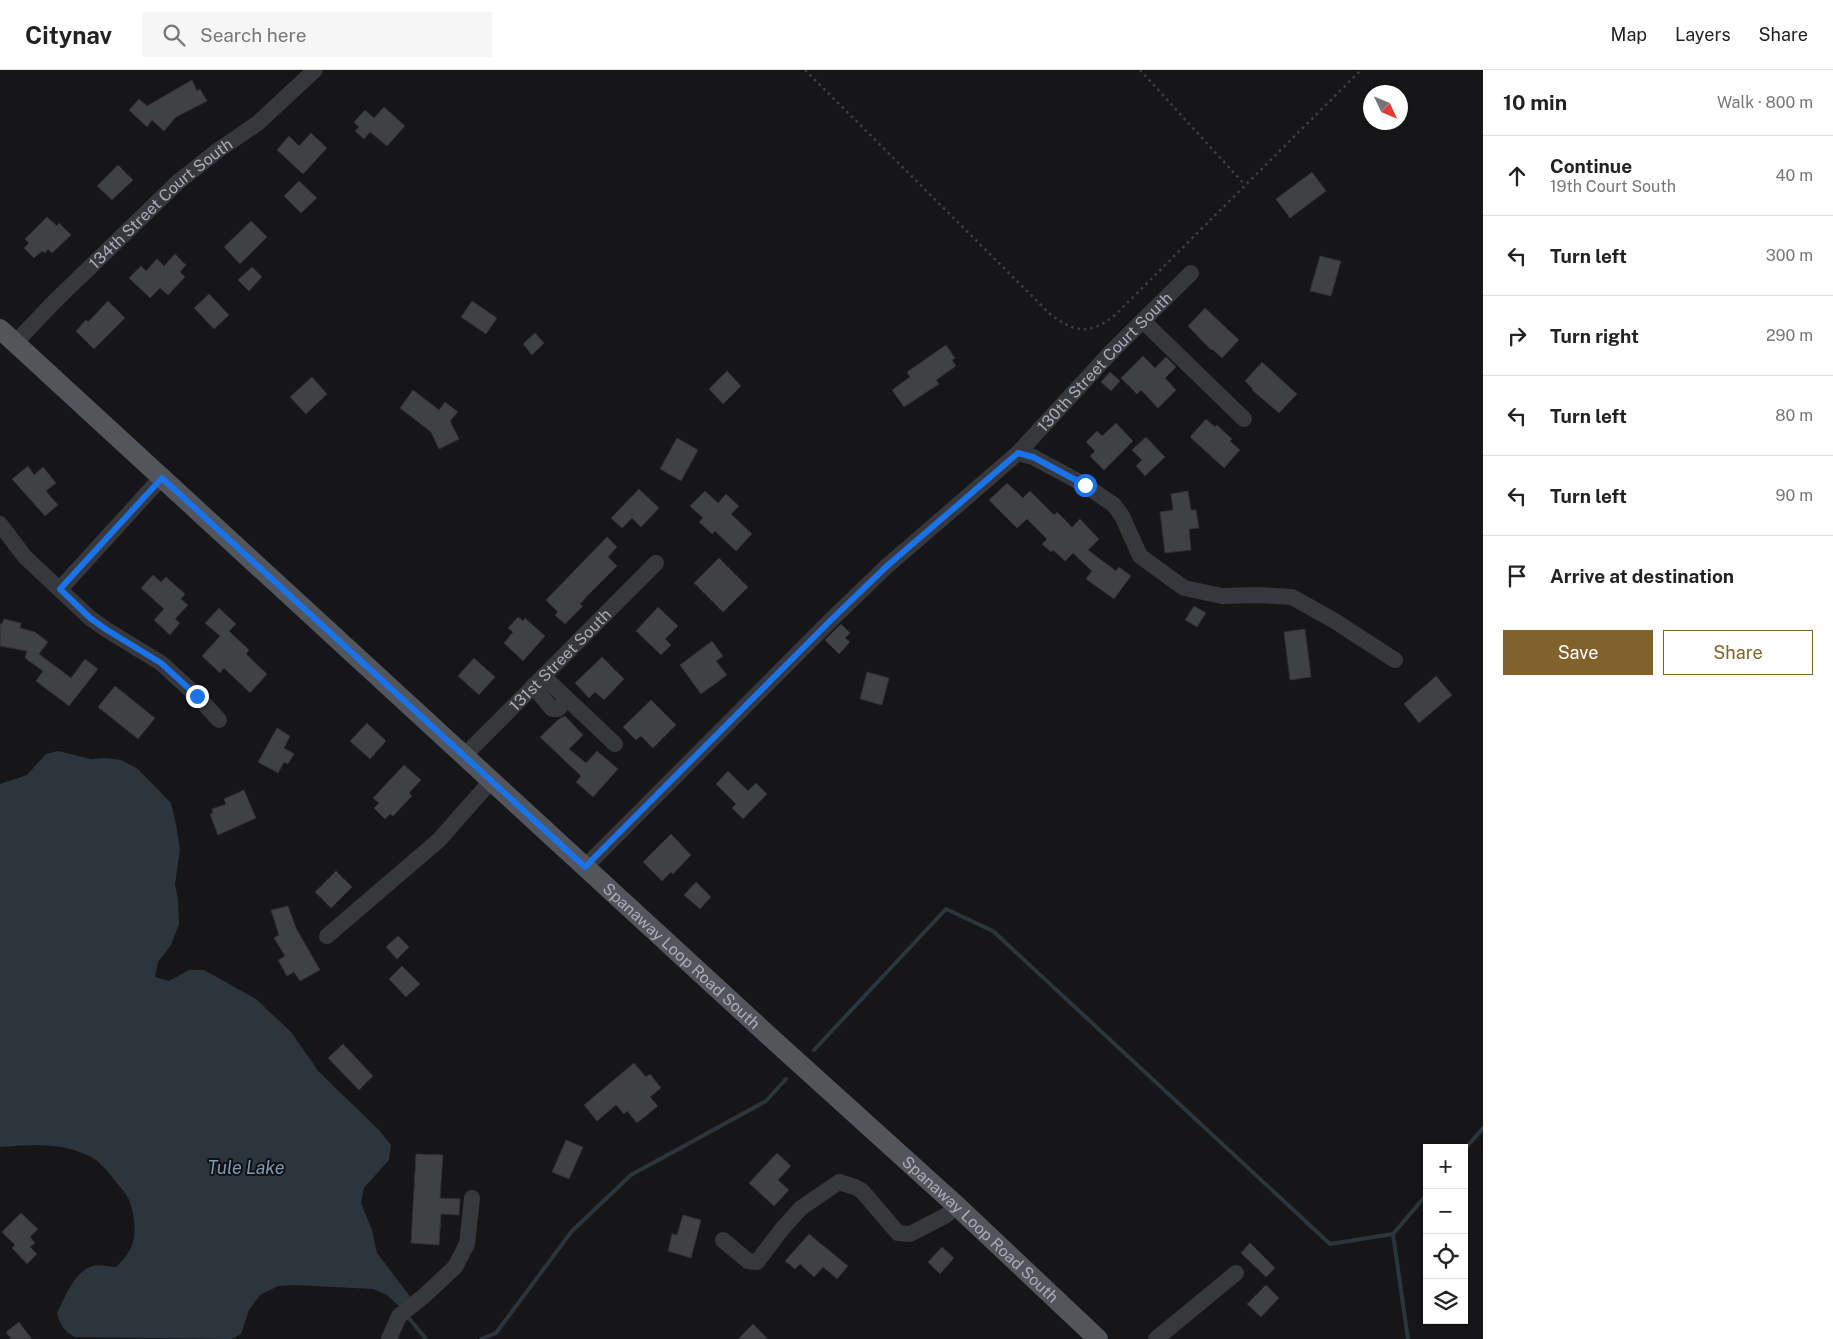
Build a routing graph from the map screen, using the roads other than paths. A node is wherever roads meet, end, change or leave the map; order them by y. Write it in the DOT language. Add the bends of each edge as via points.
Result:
graph roads {
  1 [pos="314,70"];
  2 [pos="1190,272"];
  3 [pos="1143,321"];
  4 [pos="0,329"];
  5 [pos="15,343"];
  6 [pos="1244,419"];
  7 [pos="1018,453"];
  8 [pos="162,478"];
  9 [pos="0,524"];
  10 [pos="656,563"];
  11 [pos="60,589"];
  12 [pos="1396,660"];
  13 [pos="538,681"];
  14 [pos="219,720"];
  15 [pos="615,744"];
  16 [pos="464,756"];
  17 [pos="491,781"];
  18 [pos="585,867"];
  19 [pos="327,936"];
  20 [pos="472,1198"];
  21 [pos="957,1206"];
  22 [pos="723,1240"];
  23 [pos="1236,1273"];
  24 [pos="389,1339"];
  25 [pos="1098,1339"];
  26 [pos="1156,1339"];
  1 -- 5 [label="street, 134th Street Court South" via="258,123 178,182"];
  2 -- 3 [label="street, 130th Street Court South"];
  3 -- 6 [label="street"];
  3 -- 7 [label="street, 130th Street Court South"];
  4 -- 5 [label="main road, Spanaway Loop Road South"];
  5 -- 8 [label="main road, Spanaway Loop Road South"];
  7 -- 12 [label="street" via="1033,457 1085,485 1114,505 1140,556 1184,588 1222,596 1292,597"];
  7 -- 18 [label="street, 130th Street Court South" via="838,612"];
  8 -- 11 [label="street"];
  8 -- 16 [label="main road, Spanaway Loop Road South"];
  9 -- 11 [label="street" via="25,557"];
  10 -- 13 [label="street, 131st Street South"];
  11 -- 14 [label="street" via="90,618 161,663"];
  13 -- 15 [label="street" via="567,699"];
  13 -- 16 [label="street, 131st Street South"];
  16 -- 17 [label="main road, Spanaway Loop Road South"];
  17 -- 18 [label="main road, Spanaway Loop Road South"];
  17 -- 19 [label="street" via="439,840"];
  18 -- 21 [label="main road, Spanaway Loop Road South"];
  20 -- 24 [label="street" via="467,1244 455,1266 399,1316"];
  21 -- 22 [label="street" via="910,1234 898,1233 862,1191 839,1182 801,1208 757,1262 748,1261"];
  21 -- 25 [label="main road, Spanaway Loop Road South"];
  23 -- 26 [label="street"];
}
